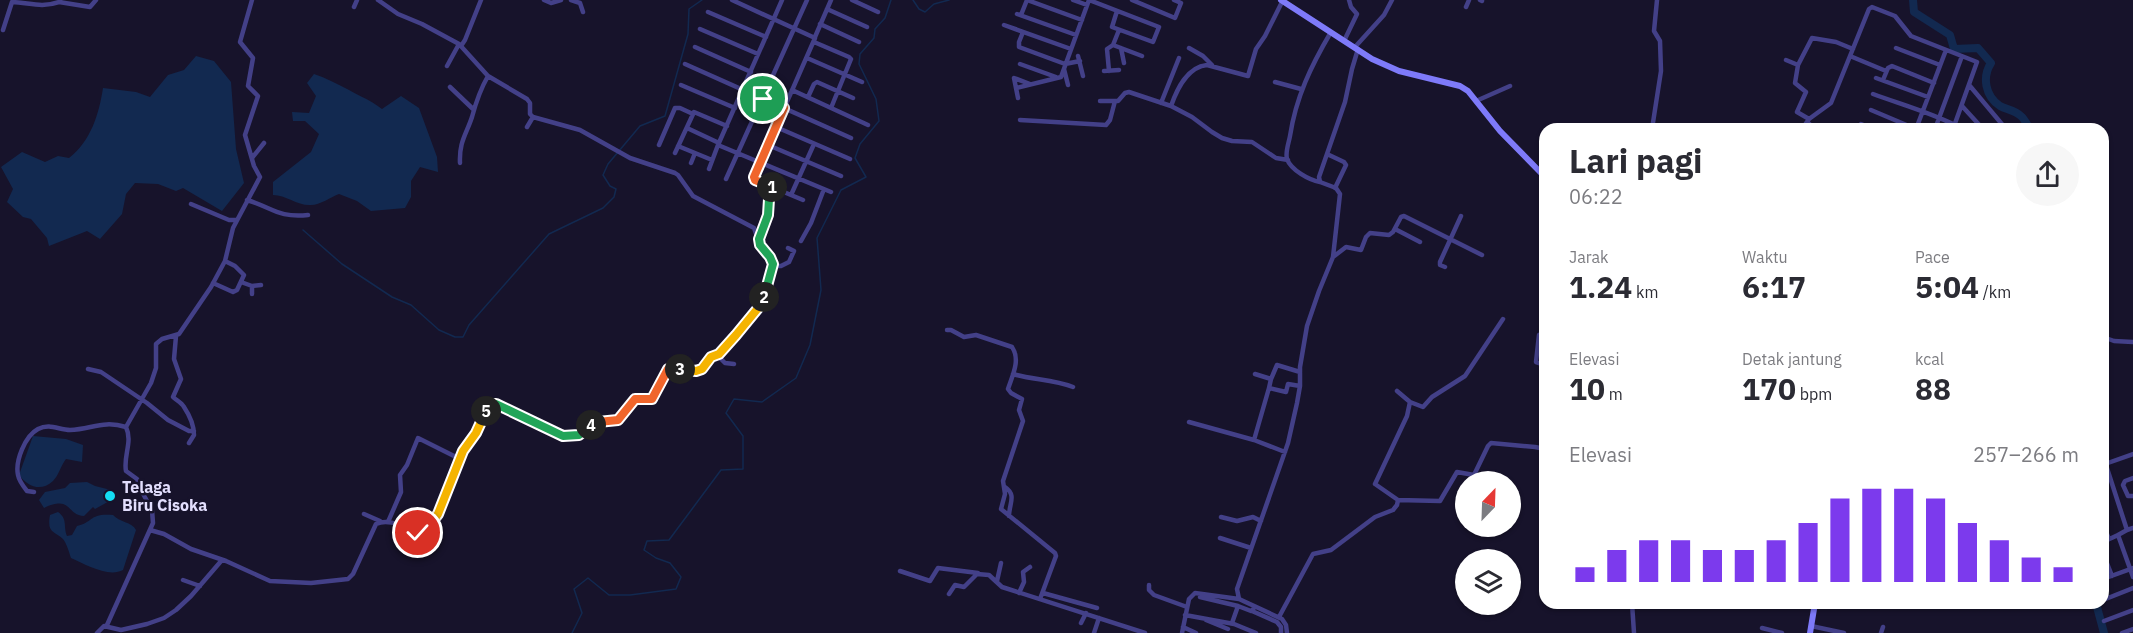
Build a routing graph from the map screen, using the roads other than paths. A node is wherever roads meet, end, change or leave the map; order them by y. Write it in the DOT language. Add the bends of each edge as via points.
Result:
graph roads {
  1 [pos="96,0"];
  2 [pos="252,0"];
  3 [pos="357,0"];
  4 [pos="378,0"];
  5 [pos="481,0"];
  6 [pos="544,0"];
  7 [pos="561,0"];
  8 [pos="571,0"];
  9 [pos="732,0"];
  10 [pos="782,0"];
  11 [pos="807,0"];
  12 [pos="831,0"];
  13 [pos="852,0"];
  14 [pos="1073,0"];
  15 [pos="1132,0"];
  16 [pos="1174,0"];
  17 [pos="1282,0"];
  18 [pos="1349,0"];
  19 [pos="1392,0"];
  20 [pos="1469,0"];
  21 [pos="1657,0"];
  22 [pos="12,1"];
  23 [pos="59,1"];
  24 [pos="740,2"];
  25 [pos="1088,2"];
  26 [pos="354,7"];
  27 [pos="1466,7"];
  28 [pos="827,9"];
  29 [pos="1117,11"];
  30 [pos="583,12"];
  31 [pos="708,12"];
  32 [pos="879,12"];
  33 [pos="774,19"];
  34 [pos="1082,20"];
  35 [pos="820,24"];
  36 [pos="1004,25"];
  37 [pos="794,27"];
  38 [pos="867,27"];
  39 [pos="700,29"];
  40 [pos="3,30"];
  41 [pos="1119,30"];
  42 [pos="1023,32"];
  43 [pos="1331,32"];
  44 [pos="1076,35"];
  45 [pos="766,37"];
  46 [pos="814,39"];
  47 [pos="1344,41"];
  48 [pos="859,42"];
  49 [pos="460,45"];
  50 [pos="1113,45"];
  51 [pos="694,47"];
  52 [pos="1121,48"];
  53 [pos="1189,48"];
  54 [pos="1357,48"];
  55 [pos="1896,48"];
  56 [pos="1853,49"];
  57 [pos="1071,50"];
  58 [pos="1946,50"];
  59 [pos="758,54"];
  60 [pos="1142,56"];
  61 [pos="1850,56"];
  62 [pos="1962,56"];
  63 [pos="807,58"];
  64 [pos="1179,58"];
  65 [pos="1786,60"];
  66 [pos="1124,63"];
  67 [pos="685,64"];
  68 [pos="1020,64"];
  69 [pos="1798,65"];
  70 [pos="1940,65"];
  71 [pos="447,66"];
  72 [pos="1065,67"];
  73 [pos="1214,67"];
  74 [pos="1119,70"];
  75 [pos="1886,71"];
  76 [pos="751,72"];
  77 [pos="1042,72"];
  78 [pos="845,75"];
  79 [pos="488,76"];
  80 [pos="1083,76"];
  81 [pos="1058,78"];
  82 [pos="1876,78"];
  83 [pos="1883,80"];
  84 [pos="1275,81"];
  85 [pos="862,82"];
  86 [pos="1934,82"];
  87 [pos="1038,83"];
  88 [pos="1032,84"];
  89 [pos="1068,84"];
  90 [pos="681,85"];
  91 [pos="1510,86"];
  92 [pos="1970,86"];
  93 [pos="450,87"];
  94 [pos="1016,88"];
  95 [pos="743,90"];
  96 [pos="792,90"];
  97 [pos="1301,90"];
  98 [pos="838,91"];
  99 [pos="1873,94"];
  100 [pos="808,97"];
  101 [pos="1928,97"];
  102 [pos="853,98"];
  103 [pos="1018,98"];
  104 [pos="763,99"];
  105 [pos="1100,101"];
  106 [pos="1115,101"];
  107 [pos="1476,101"];
  108 [pos="1161,103"];
  109 [pos="1171,106"];
  110 [pos="1962,106"];
  111 [pos="735,108"];
  112 [pos="784,108"];
  113 [pos="831,108"];
  114 [pos="473,109"];
  115 [pos="1871,110"];
  116 [pos="1922,113"];
  117 [pos="693,114"];
  118 [pos="533,117"];
  119 [pos="1940,117"];
  120 [pos="1020,120"];
  121 [pos="1808,120"];
  122 [pos="1653,123"];
  123 [pos="1806,123"];
  124 [pos="1811,123"];
  125 [pos="1902,123"];
  126 [pos="1918,123"];
  127 [pos="1938,123"];
  128 [pos="1950,123"];
  129 [pos="1956,123"];
  130 [pos="1978,123"];
  131 [pos="2001,123"];
  132 [pos="868,125"];
  133 [pos="727,126"];
  134 [pos="527,127"];
  135 [pos="687,128"];
  136 [pos="776,128"];
  137 [pos="850,138"];
  138 [pos="264,143"];
  139 [pos="719,144"];
  140 [pos="814,144"];
  141 [pos="659,145"];
  142 [pos="768,145"];
  143 [pos="678,146"];
  144 [pos="675,153"];
  145 [pos="695,153"];
  146 [pos="738,153"];
  147 [pos="1327,154"];
  148 [pos="252,158"];
  149 [pos="850,159"];
  150 [pos="712,160"];
  151 [pos="1288,160"];
  152 [pos="760,162"];
  153 [pos="807,162"];
  154 [pos="460,163"];
  155 [pos="691,163"];
  156 [pos="709,169"];
  157 [pos="1539,171"];
  158 [pos="841,176"];
  159 [pos="800,178"];
  160 [pos="726,179"];
  161 [pos="1320,182"];
  162 [pos="774,188"];
  163 [pos="1335,188"];
  164 [pos="824,189"];
  165 [pos="831,192"];
  166 [pos="792,195"];
  167 [pos="803,200"];
  168 [pos="247,201"];
  169 [pos="191,204"];
  170 [pos="308,215"];
  171 [pos="1461,216"];
  172 [pos="237,220"];
  173 [pos="1395,229"];
  174 [pos="1452,238"];
  175 [pos="759,239"];
  176 [pos="801,241"];
  177 [pos="1420,242"];
  178 [pos="788,248"];
  179 [pos="1482,255"];
  180 [pos="1333,257"];
  181 [pos="225,261"];
  182 [pos="773,266"];
  183 [pos="1445,267"];
  184 [pos="241,282"];
  185 [pos="213,283"];
  186 [pos="261,285"];
  187 [pos="252,286"];
  188 [pos="252,294"];
  189 [pos="1503,319"];
  190 [pos="947,330"];
  191 [pos="1539,335"];
  192 [pos="176,336"];
  193 [pos="2109,339"];
  194 [pos="2133,342"];
  195 [pos="1538,348"];
  196 [pos="717,355"];
  197 [pos="734,364"];
  198 [pos="1539,364"];
  199 [pos="88,369"];
  200 [pos="1300,372"];
  201 [pos="1012,374"];
  202 [pos="1254,374"];
  203 [pos="1271,379"];
  204 [pos="1300,386"];
  205 [pos="1073,387"];
  206 [pos="1269,388"];
  207 [pos="1397,391"];
  208 [pos="141,399"];
  209 [pos="1410,402"];
  210 [pos="1189,422"];
  211 [pos="126,428"];
  212 [pos="194,431"];
  213 [pos="1254,440"];
  214 [pos="189,443"];
  215 [pos="1539,448"];
  216 [pos="1285,452"];
  217 [pos="2133,453"];
  218 [pos="460,459"];
  219 [pos="2109,461"];
  220 [pos="2133,478"];
  221 [pos="2109,481"];
  222 [pos="1004,486"];
  223 [pos="34,492"];
  224 [pos="2133,496"];
  225 [pos="1398,500"];
  226 [pos="364,514"];
  227 [pos="1009,516"];
  228 [pos="1221,517"];
  229 [pos="380,521"];
  230 [pos="1261,521"];
  231 [pos="388,522"];
  232 [pos="2130,529"];
  233 [pos="150,530"];
  234 [pos="2118,535"];
  235 [pos="1220,538"];
  236 [pos="2109,539"];
  237 [pos="1251,548"];
  238 [pos="222,560"];
  239 [pos="1001,563"];
  240 [pos="1030,567"];
  241 [pos="2109,568"];
  242 [pos="2131,569"];
  243 [pos="900,571"];
  244 [pos="980,574"];
  245 [pos="2112,576"];
  246 [pos="2109,577"];
  247 [pos="2133,577"];
  248 [pos="183,580"];
  249 [pos="997,581"];
  250 [pos="1149,585"];
  251 [pos="200,586"];
  252 [pos="2133,588"];
  253 [pos="1019,593"];
  254 [pos="949,594"];
  255 [pos="1042,596"];
  256 [pos="1200,597"];
  257 [pos="2109,598"];
  258 [pos="1239,599"];
  259 [pos="1238,606"];
  260 [pos="1187,607"];
  261 [pos="1097,608"];
  262 [pos="1254,609"];
  263 [pos="1632,609"];
  264 [pos="1814,609"];
  265 [pos="2133,610"];
  266 [pos="1086,613"];
  267 [pos="1185,615"];
  268 [pos="1279,617"];
  269 [pos="1099,618"];
  270 [pos="1203,619"];
  271 [pos="2104,621"];
  272 [pos="1081,623"];
  273 [pos="1231,623"];
  274 [pos="107,626"];
  275 [pos="1884,627"];
  276 [pos="1762,628"];
  277 [pos="1811,629"];
  278 [pos="2133,629"];
  279 [pos="1182,630"];
  280 [pos="1227,631"];
  281 [pos="1245,631"];
  282 [pos="98,633"];
  283 [pos="1094,633"];
  284 [pos="1145,633"];
  285 [pos="1196,633"];
  286 [pos="1256,633"];
  287 [pos="1281,633"];
  288 [pos="1287,633"];
  289 [pos="1634,633"];
  290 [pos="1782,633"];
  291 [pos="1844,633"];
  292 [pos="1881,633"];
  293 [pos="2122,633"];
  1 -- 23 [label="street" via="90,8"];
  2 -- 148 [label="street" via="240,42 253,58 248,86 258,96 245,135"];
  3 -- 26 [label="street"];
  4 -- 49 [label="street"];
  5 -- 49 [label="street"];
  6 -- 7 [label="street"];
  8 -- 30 [label="street" via="580,3"];
  9 -- 24 [label="street"];
  10 -- 33 [label="street"];
  11 -- 37 [label="street"];
  12 -- 28 [label="street"];
  13 -- 32 [label="street"];
  14 -- 25 [label="street"];
  15 -- 16 [label="street" via="1175,18 1181,3"];
  17 -- 43 [label="street"];
  17 -- 73 [label="street" via="1256,49 1248,76"];
  18 -- 47 [label="street" via="1357,14"];
  19 -- 54 [label="street"];
  20 -- 27 [label="street"];
  21 -- 122 [label="street" via="1654,31 1660,41 1661,72"];
  22 -- 23 [label="street" via="42,7"];
  22 -- 40 [label="street"];
  24 -- 33 [label="street"];
  25 -- 29 [label="street"];
  25 -- 34 [label="street"];
  28 -- 35 [label="street"];
  28 -- 38 [label="street"];
  29 -- 41 [label="street" via="1112,27"];
  29 -- 41 [label="street" via="1159,27 1153,42"];
  31 -- 45 [label="street"];
  33 -- 37 [label="street"];
  33 -- 45 [label="street"];
  34 -- 44 [label="street"];
  34 -- 44 [label="street" via="1027,0 1019,14"];
  35 -- 46 [label="street"];
  35 -- 48 [label="street"];
  36 -- 42 [label="street"];
  37 -- 46 [label="street"];
  37 -- 104 [label="street"];
  39 -- 59 [label="street"];
  41 -- 50 [label="street"];
  42 -- 57 [label="street"];
  42 -- 72 [label="street" via="1019,47"];
  43 -- 47 [label="street"];
  43 -- 97 [label="street"];
  44 -- 57 [label="street"];
  45 -- 59 [label="street"];
  46 -- 63 [label="street"];
  46 -- 78 [label="street" via="850,58"];
  47 -- 54 [label="street"];
  49 -- 71 [label="street"];
  49 -- 79 [label="street"];
  50 -- 52 [label="street"];
  50 -- 74 [label="street" via="1107,49 1107,71"];
  51 -- 76 [label="street"];
  52 -- 60 [label="street"];
  52 -- 66 [label="street"];
  53 -- 73 [label="street"];
  54 -- 107 [label="street" via="1399,71 1465,88"];
  54 -- 147 [label="street" via="1345,102"];
  55 -- 70 [label="street"];
  56 -- 58 [label="street" via="1872,7 1895,16 1911,36"];
  56 -- 61 [label="street"];
  56 -- 69 [label="street" via="1812,38"];
  57 -- 72 [label="street"];
  58 -- 62 [label="street"];
  58 -- 70 [label="street"];
  59 -- 76 [label="street"];
  61 -- 75 [label="street"];
  61 -- 121 [label="street" via="1831,103"];
  62 -- 92 [label="street" via="1978,64"];
  62 -- 119 [label="street"];
  63 -- 78 [label="street"];
  63 -- 96 [label="street"];
  64 -- 108 [label="street"];
  65 -- 69 [label="street"];
  67 -- 95 [label="street"];
  68 -- 77 [label="street"];
  69 -- 121 [label="street" via="1795,84 1806,92 1797,112"];
  70 -- 86 [label="street"];
  72 -- 80 [label="street" via="1079,59"];
  72 -- 81 [label="street"];
  72 -- 89 [label="street"];
  73 -- 109 [label="street" via="1195,69 1179,87"];
  75 -- 83 [label="street"];
  75 -- 86 [label="street" via="1892,66"];
  76 -- 95 [label="street"];
  77 -- 81 [label="street"];
  77 -- 87 [label="street"];
  78 -- 85 [label="street"];
  78 -- 98 [label="street"];
  79 -- 114 [label="street"];
  79 -- 118 [label="street" via="528,100"];
  81 -- 87 [label="street"];
  82 -- 83 [label="street"];
  83 -- 101 [label="street"];
  84 -- 97 [label="street"];
  86 -- 101 [label="street"];
  87 -- 88 [label="street"];
  88 -- 94 [label="street"];
  88 -- 94 [label="street" via="1014,78"];
  90 -- 111 [label="street"];
  91 -- 107 [label="street"];
  92 -- 110 [label="street"];
  92 -- 131 [label="street"];
  93 -- 114 [label="street"];
  94 -- 103 [label="street"];
  95 -- 104 [label="street"];
  95 -- 111 [label="street"];
  96 -- 100 [label="street"];
  96 -- 112 [label="street"];
  97 -- 151 [label="street"];
  98 -- 100 [label="street" via="816,82"];
  98 -- 102 [label="street"];
  98 -- 113 [label="street"];
  99 -- 116 [label="street"];
  100 -- 113 [label="street"];
  101 -- 116 [label="street"];
  104 -- 112 [label="street"];
  104 -- 146 [label="street"];
  105 -- 106 [label="street"];
  106 -- 108 [label="street" via="1129,92"];
  106 -- 120 [label="street" via="1106,125"];
  107 -- 157 [label="street"];
  108 -- 109 [label="street"];
  109 -- 151 [label="street" via="1222,138 1252,142 1276,158"];
  110 -- 129 [label="street"];
  110 -- 130 [label="street"];
  111 -- 133 [label="street"];
  112 -- 136 [label="street"];
  112 -- 137 [label="street"];
  113 -- 132 [label="street"];
  114 -- 154 [label="street" via="461,142"];
  115 -- 125 [label="street"];
  116 -- 119 [label="street"];
  116 -- 126 [label="street"];
  117 -- 133 [label="street"];
  117 -- 135 [label="street"];
  117 -- 141 [label="street" via="675,108"];
  118 -- 134 [label="street"];
  118 -- 175 [label="street" via="580,130 630,159 678,175 690,194 754,228"];
  119 -- 127 [label="street"];
  119 -- 128 [label="street"];
  121 -- 123 [label="street"];
  121 -- 124 [label="street"];
  133 -- 139 [label="street"];
  135 -- 139 [label="street"];
  135 -- 143 [label="street"];
  136 -- 140 [label="street"];
  136 -- 142 [label="street"];
  138 -- 148 [label="street"];
  139 -- 146 [label="street"];
  139 -- 150 [label="street"];
  140 -- 149 [label="street"];
  140 -- 153 [label="street"];
  142 -- 152 [label="street"];
  142 -- 153 [label="street"];
  143 -- 144 [label="street"];
  143 -- 145 [label="street"];
  145 -- 150 [label="street"];
  145 -- 155 [label="street"];
  146 -- 152 [label="street"];
  146 -- 160 [label="street"];
  147 -- 161 [label="street"];
  147 -- 163 [label="street" via="1346,165"];
  148 -- 168 [label="street" via="260,177"];
  150 -- 156 [label="street"];
  151 -- 161 [label="street" via="1304,176"];
  152 -- 159 [label="street"];
  152 -- 162 [label="street" via="754,178"];
  153 -- 158 [label="street"];
  153 -- 159 [label="street"];
  159 -- 164 [label="street"];
  159 -- 166 [label="street"];
  161 -- 163 [label="street"];
  162 -- 166 [label="street"];
  162 -- 175 [label="street"];
  163 -- 180 [label="street" via="1340,194"];
  164 -- 165 [label="street"];
  164 -- 176 [label="street"];
  166 -- 167 [label="street"];
  168 -- 170 [label="street" via="274,213"];
  168 -- 172 [label="street"];
  169 -- 172 [label="street"];
  171 -- 174 [label="street"];
  172 -- 181 [label="street"];
  173 -- 174 [label="street" via="1401,217 1406,216"];
  173 -- 177 [label="street"];
  173 -- 180 [label="street" via="1387,236 1370,233 1361,250 1347,248"];
  174 -- 179 [label="street"];
  174 -- 183 [label="street" via="1440,262"];
  175 -- 182 [label="street"];
  178 -- 182 [label="street" via="794,251 789,262"];
  180 -- 200 [label="street" via="1307,326"];
  181 -- 184 [label="street" via="243,273"];
  181 -- 185 [label="street"];
  182 -- 196 [label="street" via="759,307"];
  184 -- 185 [label="street" via="233,292"];
  184 -- 187 [label="street"];
  185 -- 192 [label="street"];
  186 -- 187 [label="street"];
  187 -- 188 [label="street"];
  189 -- 209 [label="street" via="1465,376 1423,407"];
  190 -- 201 [label="street" via="1012,347 1017,358"];
  191 -- 195 [label="street"];
  192 -- 208 [label="street" via="156,344 156,368"];
  192 -- 212 [label="street" via="174,360 181,380 173,398 184,407"];
  193 -- 194 [label="street"];
  195 -- 198 [label="street"];
  196 -- 197 [label="street" via="725,363"];
  196 -- 218 [label="street" via="699,371 669,368 652,399 635,399 618,420 598,422 574,436 563,436 514,411 490,404"];
  199 -- 208 [label="street" via="101,372"];
  200 -- 203 [label="street" via="1277,365"];
  200 -- 204 [label="street"];
  201 -- 205 [label="street"];
  201 -- 222 [label="street" via="1008,389 1022,399 1019,410 1023,421"];
  202 -- 203 [label="street"];
  203 -- 206 [label="street"];
  204 -- 206 [label="street" via="1288,384 1286,392"];
  204 -- 216 [label="street"];
  206 -- 213 [label="street"];
  207 -- 209 [label="street"];
  208 -- 211 [label="street"];
  208 -- 212 [label="street" via="168,420"];
  209 -- 225 [label="street" via="1375,484"];
  210 -- 213 [label="street"];
  211 -- 223 [label="street" via="105,423 67,430 51,426 36,430 17,465 19,480 27,491"];
  211 -- 233 [label="street" via="130,438 125,468 137,478 152,510"];
  212 -- 214 [label="street"];
  213 -- 216 [label="street"];
  215 -- 225 [label="street" via="1491,443 1474,475 1457,472 1440,501"];
  216 -- 230 [label="street"];
  217 -- 219 [label="street"];
  218 -- 231 [label="street" via="438,514 425,531 418,533"];
  218 -- 231 [label="street" via="417,438 400,475 400,492"];
  220 -- 224 [label="street" via="2123,485 2128,496"];
  221 -- 232 [label="street"];
  222 -- 227 [label="street" via="1012,496"];
  222 -- 227 [label="street" via="1001,509"];
  225 -- 268 [label="street" via="1393,510 1375,517 1331,550 1313,554"];
  226 -- 229 [label="street"];
  227 -- 255 [label="street" via="1055,553"];
  228 -- 230 [label="street"];
  229 -- 231 [label="street"];
  229 -- 238 [label="street" via="348,579 274,582"];
  230 -- 237 [label="street"];
  232 -- 234 [label="street"];
  233 -- 238 [label="street"];
  233 -- 274 [label="street"];
  234 -- 236 [label="street"];
  234 -- 242 [label="street"];
  235 -- 237 [label="street"];
  237 -- 258 [label="street" via="1237,589"];
  238 -- 251 [label="street"];
  239 -- 249 [label="street"];
  240 -- 253 [label="street" via="1023,572"];
  241 -- 245 [label="street"];
  242 -- 245 [label="street"];
  242 -- 247 [label="street"];
  243 -- 244 [label="street" via="930,581 938,568"];
  244 -- 249 [label="street"];
  244 -- 254 [label="street" via="967,585 955,585"];
  245 -- 246 [label="street"];
  248 -- 251 [label="street"];
  249 -- 253 [label="street"];
  250 -- 260 [label="street" via="1154,595"];
  251 -- 274 [label="street" via="164,618 121,630"];
  252 -- 257 [label="street"];
  253 -- 255 [label="street"];
  255 -- 261 [label="street"];
  255 -- 266 [label="street"];
  256 -- 259 [label="street"];
  258 -- 260 [label="street" via="1198,592 1191,596"];
  258 -- 262 [label="street"];
  259 -- 262 [label="street"];
  259 -- 273 [label="street"];
  260 -- 267 [label="street"];
  262 -- 268 [label="street"];
  262 -- 287 [label="street" via="1277,622"];
  263 -- 289 [label="street"];
  264 -- 277 [label="street"];
  265 -- 271 [label="street"];
  266 -- 269 [label="street"];
  266 -- 272 [label="street"];
  267 -- 270 [label="street"];
  267 -- 279 [label="street"];
  268 -- 288 [label="street"];
  269 -- 283 [label="street"];
  269 -- 284 [label="street"];
  270 -- 273 [label="street"];
  270 -- 280 [label="street"];
  273 -- 280 [label="street"];
  273 -- 281 [label="street"];
  274 -- 282 [label="street"];
  275 -- 292 [label="street"];
  276 -- 290 [label="street"];
  277 -- 291 [label="street"];
  278 -- 293 [label="street"];
  279 -- 285 [label="street"];
  281 -- 286 [label="street"];
}
